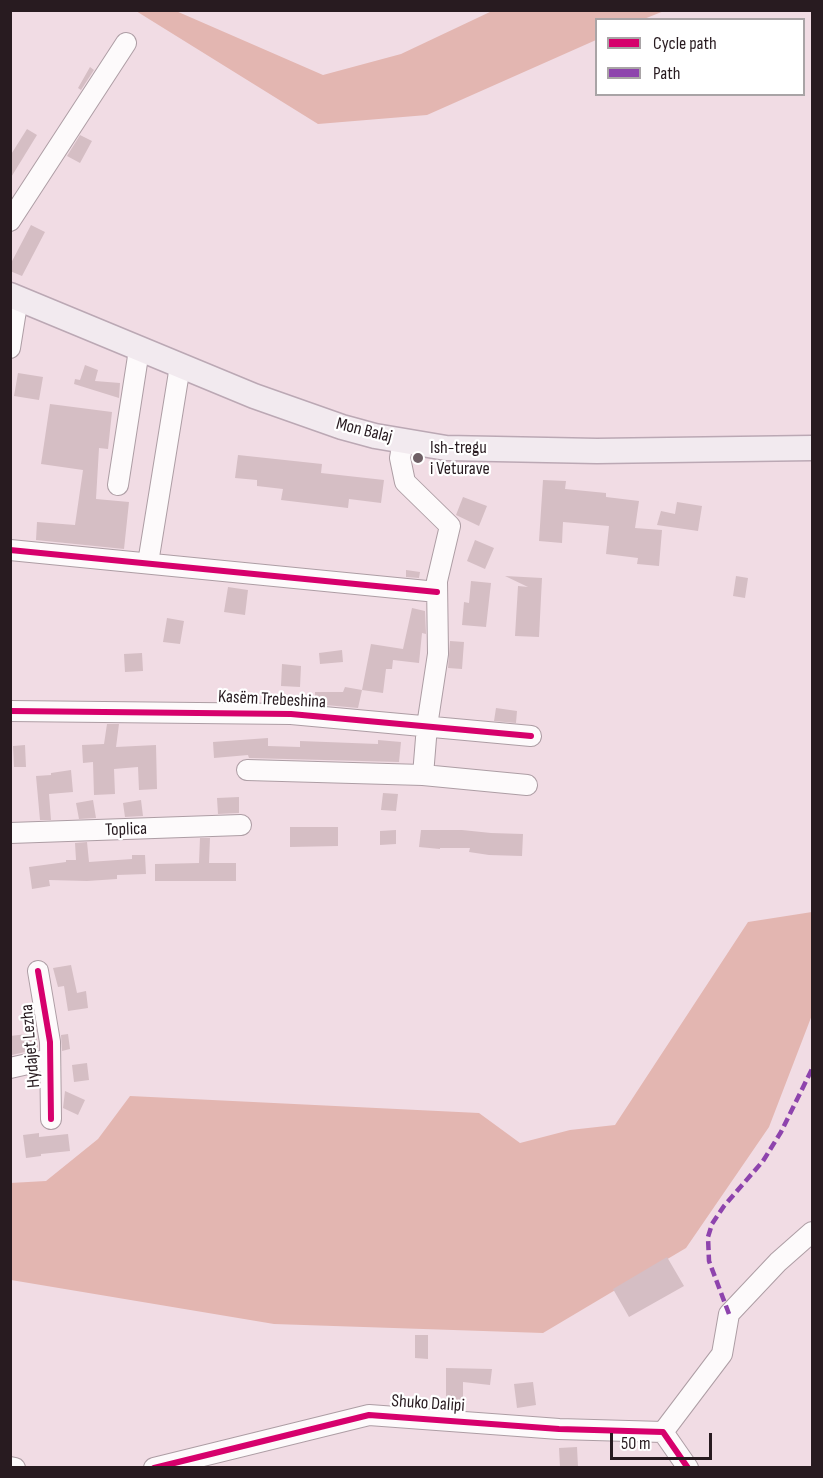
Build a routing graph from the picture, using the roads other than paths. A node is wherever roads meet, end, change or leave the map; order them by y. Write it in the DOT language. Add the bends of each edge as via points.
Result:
graph roads {
  1 [pos="126,43"];
  2 [pos="10,221"];
  3 [pos="14,297"];
  4 [pos="10,348"];
  5 [pos="138,350"];
  6 [pos="180,366"];
  7 [pos="403,441"];
  8 [pos="813,448"];
  9 [pos="118,485"];
  10 [pos="10,550"];
  11 [pos="148,563"];
  12 [pos="437,592"];
  13 [pos="10,711"];
  14 [pos="427,726"];
  15 [pos="531,736"];
  16 [pos="247,770"];
  17 [pos="423,775"];
  18 [pos="527,785"];
  19 [pos="241,825"];
  20 [pos="10,833"];
  21 [pos="38,971"];
  22 [pos="50,1059"];
  23 [pos="10,1068"];
  24 [pos="51,1119"];
  25 [pos="813,1232"];
  26 [pos="663,1432"];
  27 [pos="154,1467"];
  28 [pos="688,1467"];
  1 -- 2 [label="street"];
  3 -- 4 [label="street"];
  3 -- 5 [label="main road, Mon Balaj"];
  5 -- 6 [label="main road, Mon Balaj"];
  5 -- 9 [label="street"];
  6 -- 7 [label="main road, Mon Balaj" via="342,427"];
  6 -- 11 [label="street"];
  7 -- 8 [label="main road, Mon Balaj" via="446,448 597,451"];
  7 -- 12 [label="street" via="400,458 405,482 450,526"];
  10 -- 11 [label="street"];
  11 -- 12 [label="street"];
  12 -- 14 [label="street" via="438,654"];
  13 -- 14 [label="street, Kasëm Trebeshina" via="291,714"];
  14 -- 15 [label="street, Kasëm Trebeshina"];
  14 -- 17 [label="street"];
  16 -- 17 [label="street"];
  17 -- 18 [label="street"];
  19 -- 20 [label="street, Toplica"];
  21 -- 22 [label="street, Hydajet Lezha"];
  22 -- 23 [label="street, Hydajet Lezha"];
  22 -- 24 [label="street, Hydajet Lezha"];
  25 -- 26 [label="street" via="729,1314 722,1354"];
  26 -- 27 [label="street, Shuko Dalipi" via="559,1429 369,1415"];
  26 -- 28 [label="street"];
}
